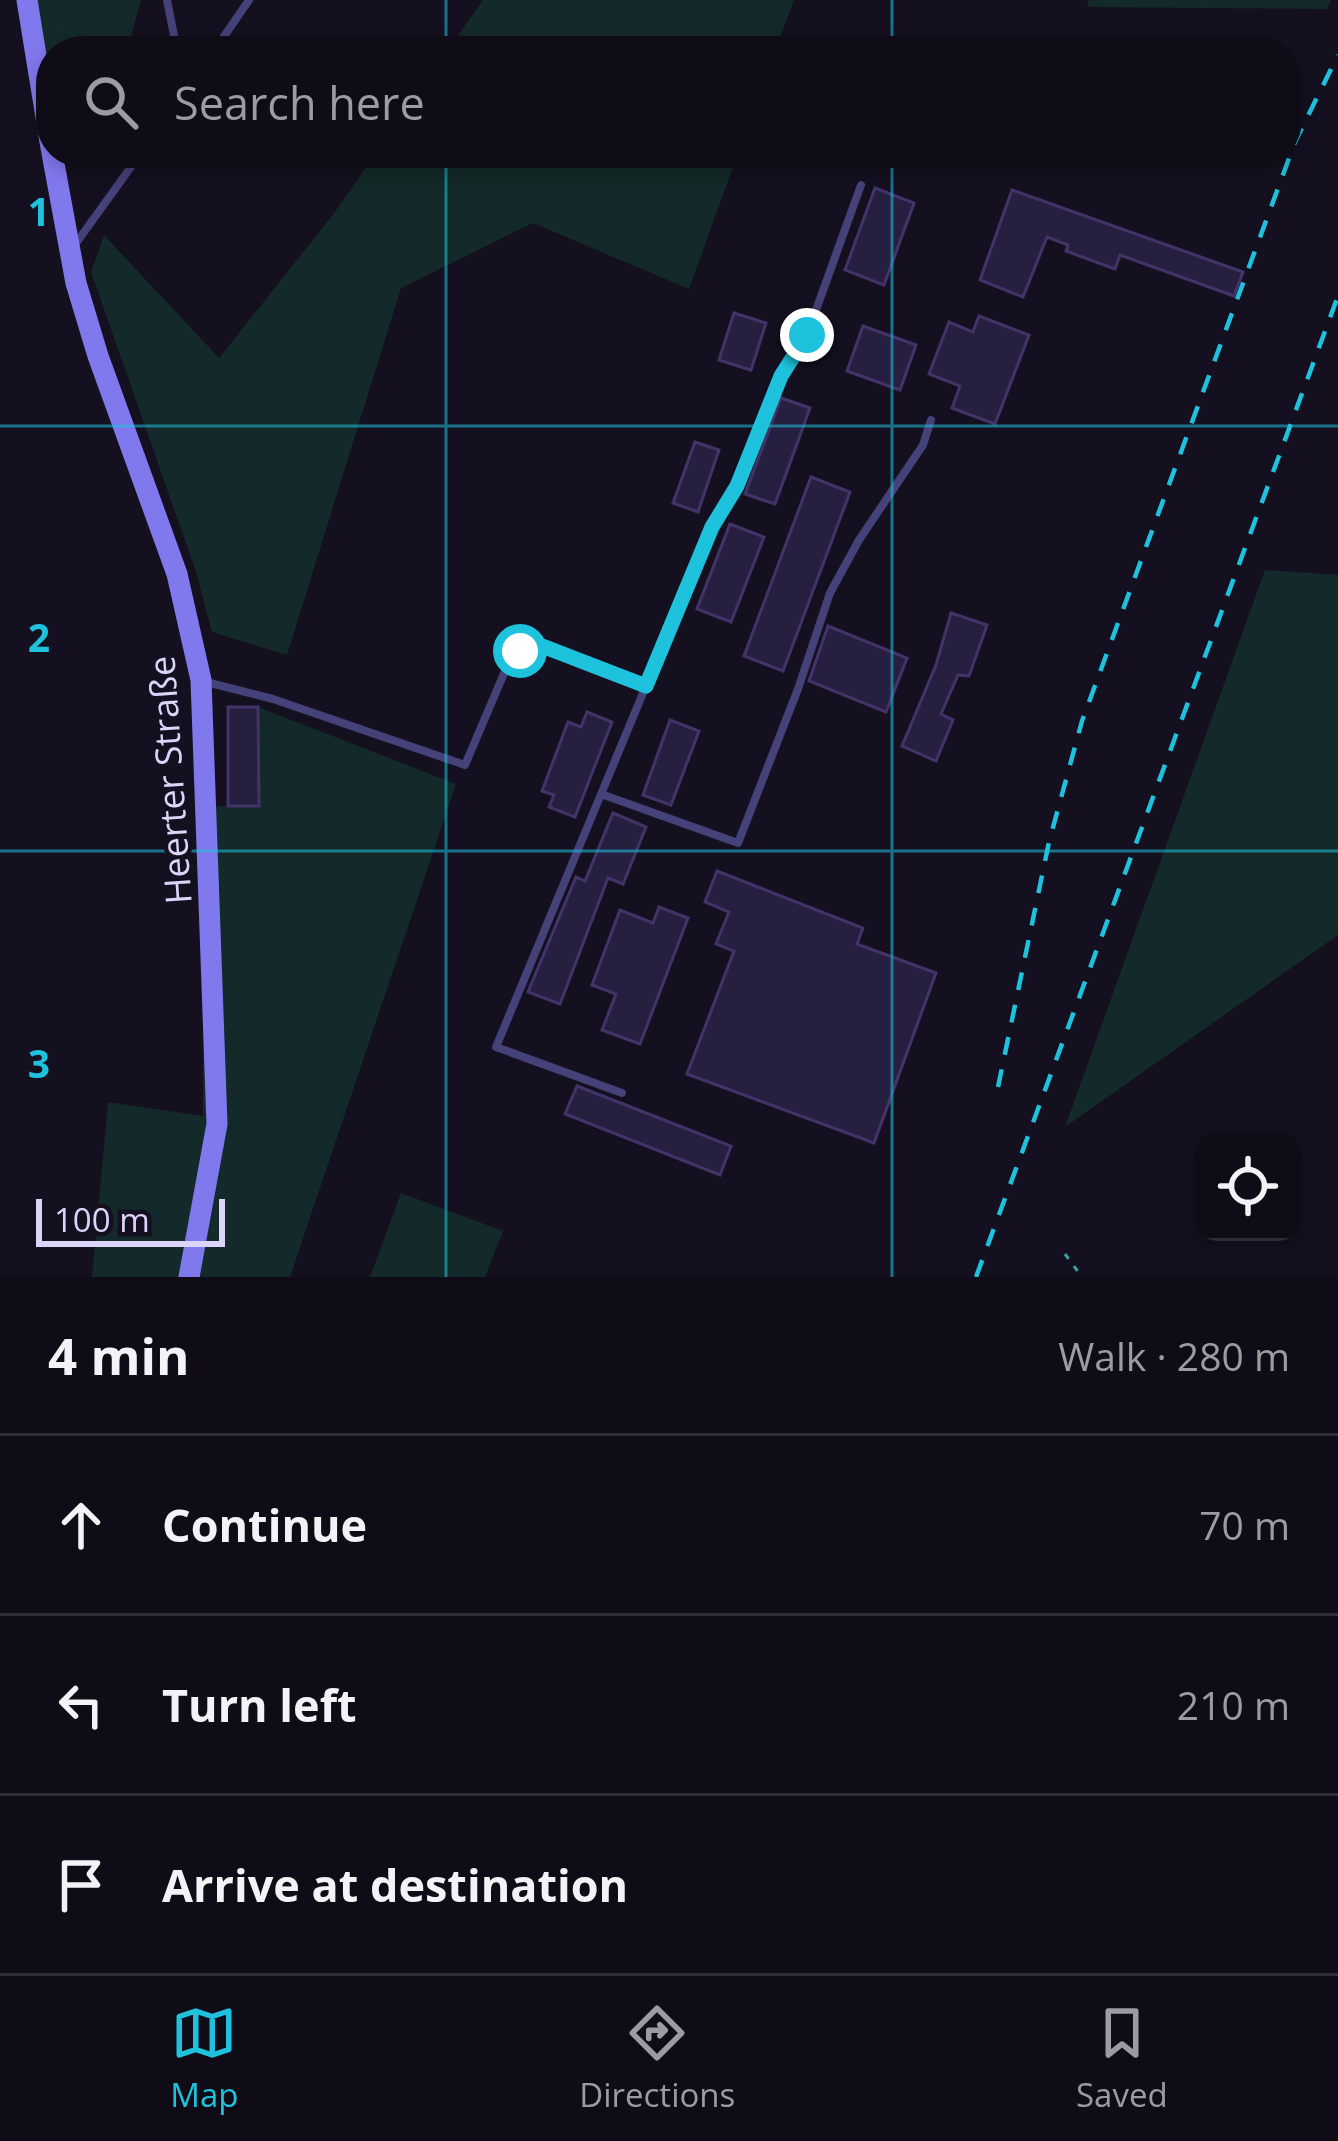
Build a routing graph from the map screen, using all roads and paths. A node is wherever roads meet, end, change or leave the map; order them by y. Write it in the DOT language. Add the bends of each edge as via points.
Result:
graph roads {
  1 [pos="27,0"];
  2 [pos="167,0"];
  3 [pos="250,0"];
  4 [pos="174,36"];
  5 [pos="225,36"];
  6 [pos="36,56"];
  7 [pos="54,168"];
  8 [pos="130,168"];
  9 [pos="861,185"];
  10 [pos="69,252"];
  11 [pos="932,420"];
  12 [pos="201,680"];
  13 [pos="646,686"];
  14 [pos="602,794"];
  15 [pos="622,1093"];
  16 [pos="1065,1254"];
  17 [pos="189,1277"];
  18 [pos="1082,1277"];
  1 -- 6 [label="main road, Heerter Straße"];
  2 -- 4 [label="lane"];
  3 -- 5 [label="lane"];
  7 -- 10 [label="main road, Heerter Straße"];
  8 -- 10 [label="lane"];
  9 -- 13 [label="lane" via="807,335 781,376"];
  10 -- 12 [label="main road, Heerter Straße" via="177,574"];
  11 -- 14 [label="lane" via="830,592 738,843"];
  12 -- 13 [label="lane" via="465,765 520,651 537,644"];
  12 -- 17 [label="main road, Heerter Straße" via="218,1124"];
  13 -- 14 [label="lane"];
  14 -- 15 [label="lane" via="496,1047"];
  16 -- 18 [label="path"];
}
